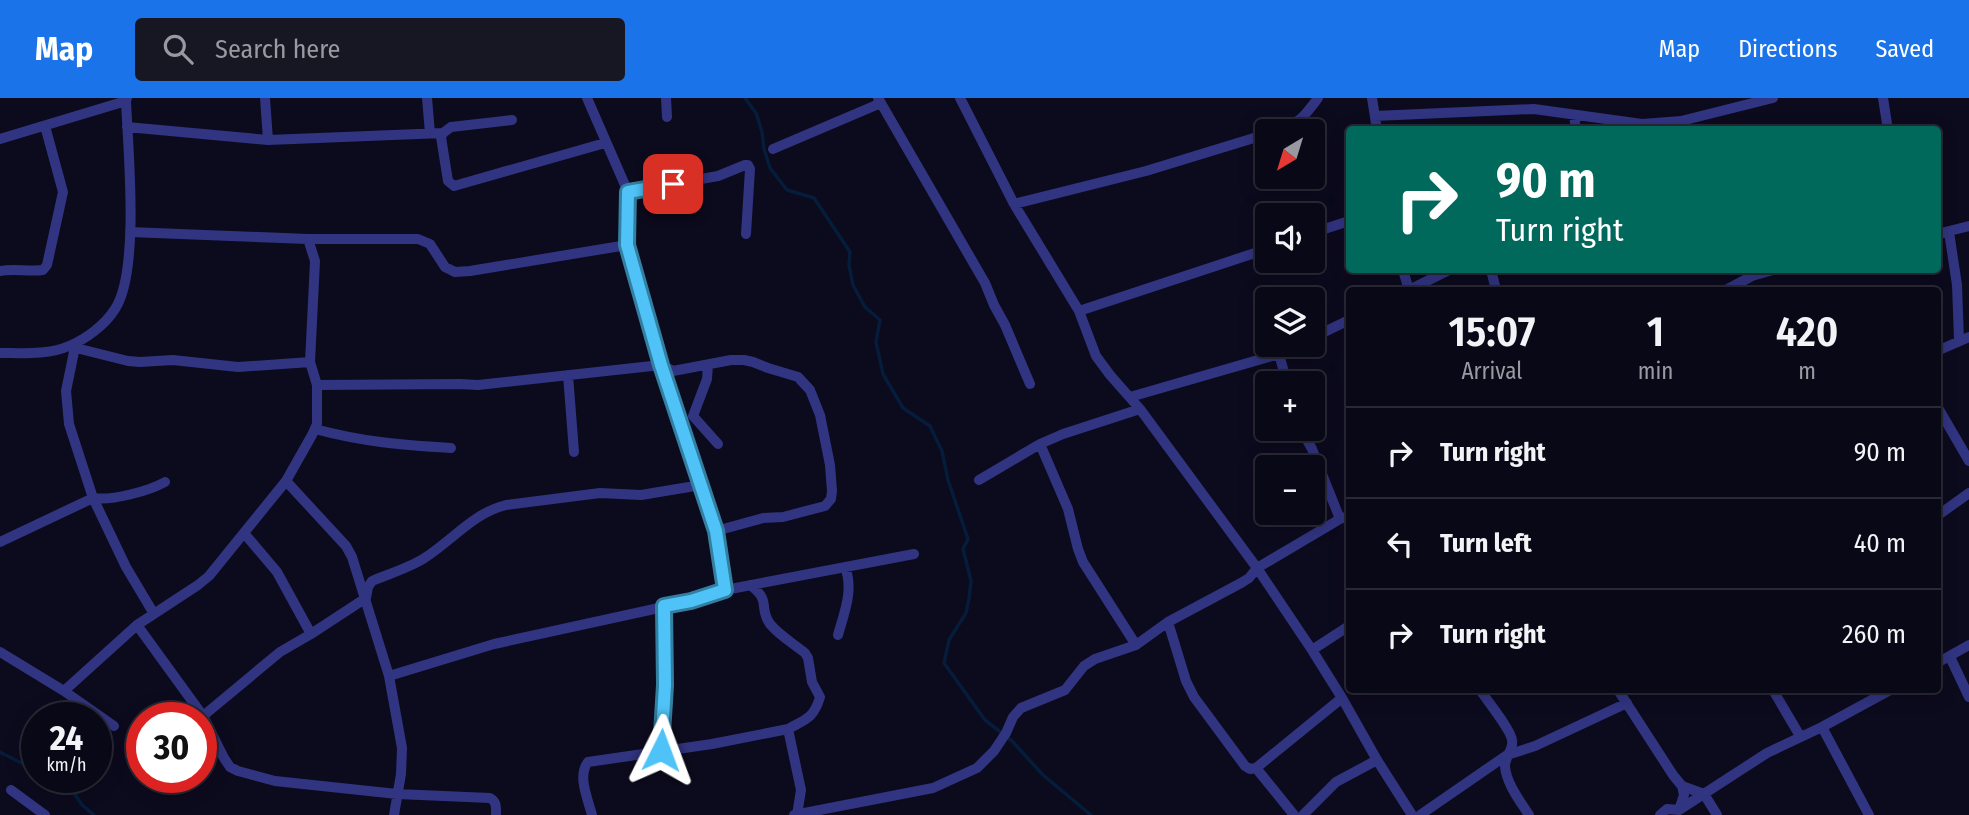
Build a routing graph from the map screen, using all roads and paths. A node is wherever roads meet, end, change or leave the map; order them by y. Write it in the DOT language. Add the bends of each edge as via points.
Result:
graph roads {
  1 [pos="265,98"];
  2 [pos="427,98"];
  3 [pos="587,98"];
  4 [pos="666,98"];
  5 [pos="1318,98"];
  6 [pos="1373,98"];
  7 [pos="1773,98"];
  8 [pos="1883,98"];
  9 [pos="963,99"];
  10 [pos="127,100"];
  11 [pos="879,100"];
  12 [pos="1574,115"];
  13 [pos="1375,116"];
  14 [pos="667,117"];
  15 [pos="1302,119"];
  16 [pos="512,120"];
  17 [pos="1682,125"];
  18 [pos="45,126"];
  19 [pos="1376,126"];
  20 [pos="1575,126"];
  21 [pos="1887,126"];
  22 [pos="127,127"];
  23 [pos="443,133"];
  24 [pos="430,134"];
  25 [pos="1255,138"];
  26 [pos="0,139"];
  27 [pos="268,140"];
  28 [pos="605,143"];
  29 [pos="774,149"];
  30 [pos="628,192"];
  31 [pos="1014,204"];
  32 [pos="1346,223"];
  33 [pos="1969,226"];
  34 [pos="1325,229"];
  35 [pos="131,232"];
  36 [pos="1949,232"];
  37 [pos="1941,233"];
  38 [pos="746,234"];
  39 [pos="308,239"];
  40 [pos="627,245"];
  41 [pos="1255,253"];
  42 [pos="0,271"];
  43 [pos="1443,273"];
  44 [pos="1762,273"];
  45 [pos="1415,287"];
  46 [pos="1732,287"];
  47 [pos="1079,311"];
  48 [pos="1346,321"];
  49 [pos="1325,332"];
  50 [pos="1964,339"];
  51 [pos="72,347"];
  52 [pos="1941,349"];
  53 [pos="0,354"];
  54 [pos="1269,357"];
  55 [pos="310,362"];
  56 [pos="661,365"];
  57 [pos="708,365"];
  58 [pos="568,375"];
  59 [pos="1030,384"];
  60 [pos="317,385"];
  61 [pos="1130,397"];
  62 [pos="1140,409"];
  63 [pos="1941,413"];
  64 [pos="315,429"];
  65 [pos="1308,441"];
  66 [pos="718,444"];
  67 [pos="1040,444"];
  68 [pos="451,448"];
  69 [pos="574,452"];
  70 [pos="1969,461"];
  71 [pos="979,480"];
  72 [pos="286,481"];
  73 [pos="165,482"];
  74 [pos="701,485"];
  75 [pos="1969,493"];
  76 [pos="93,498"];
  77 [pos="1941,513"];
  78 [pos="1345,517"];
  79 [pos="716,531"];
  80 [pos="244,533"];
  81 [pos="0,542"];
  82 [pos="914,554"];
  83 [pos="845,567"];
  84 [pos="1257,568"];
  85 [pos="750,585"];
  86 [pos="725,590"];
  87 [pos="366,598"];
  88 [pos="664,606"];
  89 [pos="154,614"];
  90 [pos="1168,622"];
  91 [pos="137,625"];
  92 [pos="1346,628"];
  93 [pos="311,634"];
  94 [pos="838,635"];
  95 [pos="1136,645"];
  96 [pos="1969,645"];
  97 [pos="1312,650"];
  98 [pos="0,652"];
  99 [pos="1950,657"];
  100 [pos="1941,661"];
  101 [pos="389,676"];
  102 [pos="64,691"];
  103 [pos="1482,693"];
  104 [pos="1620,693"];
  105 [pos="1775,693"];
  106 [pos="1884,693"];
  107 [pos="1969,697"];
  108 [pos="1342,698"];
  109 [pos="193,702"];
  110 [pos="1627,703"];
  111 [pos="217,704"];
  112 [pos="114,726"];
  113 [pos="1822,727"];
  114 [pos="788,729"];
  115 [pos="1800,736"];
  116 [pos="217,744"];
  117 [pos="661,750"];
  118 [pos="1507,755"];
  119 [pos="1377,760"];
  120 [pos="1256,768"];
  121 [pos="1682,786"];
  122 [pos="11,790"];
  123 [pos="397,793"];
  124 [pos="1704,794"];
  125 [pos="1679,810"];
  126 [pos="45,815"];
  127 [pos="394,815"];
  128 [pos="496,815"];
  129 [pos="592,815"];
  130 [pos="796,815"];
  131 [pos="1294,815"];
  132 [pos="1303,815"];
  133 [pos="1412,815"];
  134 [pos="1420,815"];
  135 [pos="1529,815"];
  136 [pos="1660,815"];
  137 [pos="1717,815"];
  138 [pos="1868,815"];
  1 -- 27 [label="street"];
  2 -- 24 [label="street"];
  3 -- 28 [label="street"];
  4 -- 14 [label="street"];
  5 -- 15 [label="street"];
  6 -- 13 [label="street"];
  7 -- 17 [label="street"];
  8 -- 21 [label="street"];
  9 -- 31 [label="street"];
  10 -- 18 [label="street"];
  10 -- 22 [label="street"];
  11 -- 29 [label="street"];
  11 -- 59 [label="street" via="985,283"];
  12 -- 13 [label="street" via="1518,108"];
  12 -- 17 [label="street"];
  12 -- 20 [label="street"];
  13 -- 19 [label="street"];
  16 -- 23 [label="street"];
  18 -- 26 [label="street"];
  18 -- 42 [label="street" via="63,192 47,265 44,270"];
  22 -- 27 [label="street"];
  22 -- 35 [label="street"];
  23 -- 24 [label="street"];
  23 -- 28 [label="street" via="448,181 454,186"];
  24 -- 27 [label="street"];
  25 -- 31 [label="street"];
  28 -- 30 [label="street"];
  30 -- 38 [label="street" via="718,176 748,165"];
  30 -- 40 [label="street"];
  31 -- 47 [label="street"];
  32 -- 34 [label="street"];
  33 -- 36 [label="street"];
  35 -- 39 [label="street"];
  35 -- 51 [label="street" via="126,282 116,309"];
  36 -- 37 [label="street"];
  36 -- 50 [label="street"];
  39 -- 40 [label="street" via="418,239 429,244 445,267 455,272"];
  39 -- 55 [label="street" via="315,261"];
  40 -- 56 [label="street"];
  41 -- 47 [label="street"];
  43 -- 45 [label="street"];
  44 -- 46 [label="street"];
  47 -- 61 [label="street" via="1097,356"];
  48 -- 49 [label="street"];
  50 -- 52 [label="street"];
  51 -- 53 [label="street"];
  51 -- 55 [label="street" via="140,362 173,360 239,367"];
  51 -- 76 [label="street" via="67,412"];
  54 -- 61 [label="street"];
  55 -- 60 [label="street"];
  56 -- 57 [label="street" via="673,371"];
  56 -- 58 [label="street"];
  56 -- 74 [label="street"];
  57 -- 66 [label="street" via="693,416"];
  57 -- 79 [label="street" via="744,360 803,382 820,415 832,491 825,506"];
  58 -- 60 [label="street" via="478,386"];
  58 -- 69 [label="street"];
  60 -- 64 [label="street"];
  61 -- 62 [label="street"];
  62 -- 67 [label="street"];
  62 -- 84 [label="street"];
  63 -- 70 [label="street"];
  64 -- 68 [label="street" via="372,442"];
  64 -- 72 [label="street"];
  65 -- 78 [label="street"];
  67 -- 71 [label="street"];
  67 -- 95 [label="street" via="1068,509 1083,562"];
  72 -- 80 [label="street"];
  72 -- 87 [label="street" via="346,547"];
  73 -- 76 [label="street" via="116,498"];
  74 -- 79 [label="street"];
  74 -- 87 [label="street" via="493,508 422,559 372,581"];
  75 -- 77 [label="street"];
  76 -- 81 [label="street"];
  76 -- 89 [label="street"];
  78 -- 84 [label="street"];
  79 -- 86 [label="street"];
  80 -- 89 [label="street" via="209,576"];
  80 -- 93 [label="street" via="277,572"];
  82 -- 83 [label="street"];
  83 -- 85 [label="street"];
  83 -- 94 [label="street" via="848,592"];
  84 -- 90 [label="street" via="1241,583"];
  84 -- 97 [label="street"];
  85 -- 86 [label="street"];
  85 -- 114 [label="street" via="763,596 768,621 806,653 820,698 810,717"];
  86 -- 88 [label="street"];
  87 -- 93 [label="street"];
  87 -- 101 [label="street"];
  88 -- 101 [label="street" via="494,644"];
  88 -- 117 [label="street"];
  89 -- 91 [label="street"];
  90 -- 95 [label="street"];
  90 -- 120 [label="street" via="1194,697 1245,766"];
  91 -- 102 [label="street"];
  91 -- 109 [label="street"];
  92 -- 97 [label="street"];
  93 -- 111 [label="street" via="280,652"];
  95 -- 130 [label="street" via="1095,659 1065,690 1021,708 994,751 977,768 933,788"];
  96 -- 99 [label="street"];
  97 -- 108 [label="street"];
  98 -- 102 [label="street"];
  99 -- 100 [label="street"];
  99 -- 107 [label="street"];
  101 -- 123 [label="street" via="402,748"];
  102 -- 112 [label="street"];
  103 -- 118 [label="street" via="1511,736"];
  104 -- 110 [label="street"];
  105 -- 115 [label="street"];
  106 -- 113 [label="street"];
  108 -- 119 [label="street"];
  108 -- 120 [label="street"];
  110 -- 118 [label="street"];
  110 -- 121 [label="street"];
  113 -- 115 [label="street"];
  113 -- 138 [label="street"];
  114 -- 117 [label="street"];
  114 -- 130 [label="street" via="801,790"];
  115 -- 124 [label="street"];
  116 -- 123 [label="street" via="230,767 238,771 275,781"];
  117 -- 129 [label="street" via="588,762 582,774"];
  118 -- 134 [label="street"];
  118 -- 135 [label="street" via="1508,776"];
  119 -- 132 [label="street" via="1336,782"];
  119 -- 133 [label="street"];
  120 -- 131 [label="street"];
  121 -- 124 [label="street"];
  121 -- 125 [label="street"];
  122 -- 126 [label="street"];
  123 -- 127 [label="street"];
  123 -- 128 [label="street" via="490,798"];
  124 -- 125 [label="street"];
  124 -- 137 [label="street"];
  125 -- 136 [label="street" via="1667,809"];
}
